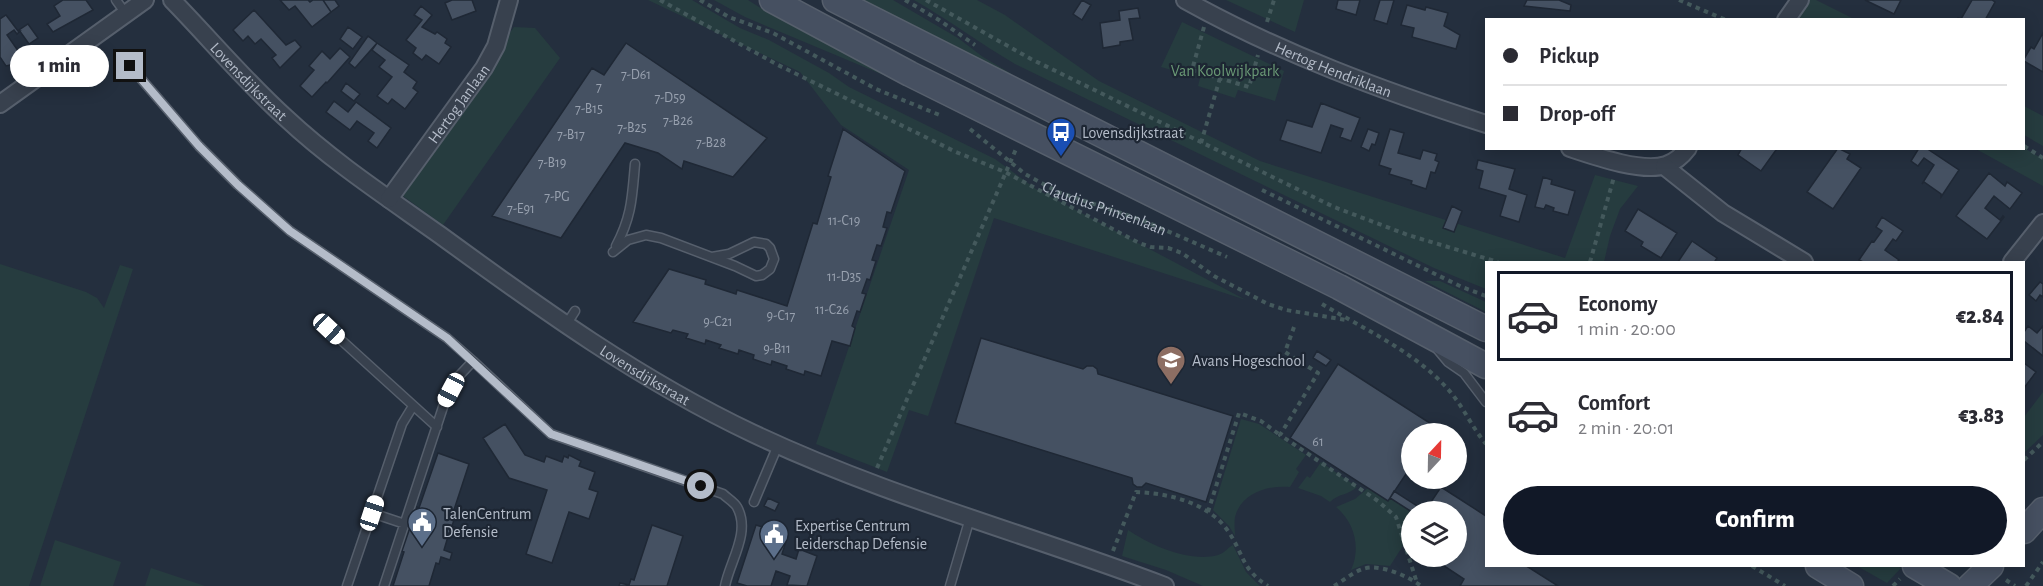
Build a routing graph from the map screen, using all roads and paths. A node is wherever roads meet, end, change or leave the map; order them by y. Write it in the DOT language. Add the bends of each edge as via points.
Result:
graph roads {
  1 [pos="145,0"];
  2 [pos="509,0"];
  3 [pos="660,0"];
  4 [pos="700,0"];
  5 [pos="772,0"];
  6 [pos="835,0"];
  7 [pos="904,0"];
  8 [pos="927,0"];
  9 [pos="1185,0"];
  10 [pos="1274,0"];
  11 [pos="1679,0"];
  12 [pos="1800,0"];
  13 [pos="181,3"];
  14 [pos="121,7"];
  15 [pos="1208,13"];
  16 [pos="1721,18"];
  17 [pos="1787,18"];
  18 [pos="1262,39"];
  19 [pos="977,47"];
  20 [pos="127,56"];
  21 [pos="1220,78"];
  22 [pos="0,104"];
  23 [pos="945,117"];
  24 [pos="1485,124"];
  25 [pos="969,128"];
  26 [pos="1201,143"];
  27 [pos="2025,147"];
  28 [pos="1016,149"];
  29 [pos="1577,150"];
  30 [pos="1686,150"];
  31 [pos="2043,158"];
  32 [pos="1618,161"];
  33 [pos="1009,163"];
  34 [pos="635,164"];
  35 [pos="1664,166"];
  36 [pos="1005,172"];
  37 [pos="1260,189"];
  38 [pos="389,198"];
  39 [pos="2043,223"];
  40 [pos="712,257"];
  41 [pos="1232,260"];
  42 [pos="1495,261"];
  43 [pos="1590,261"];
  44 [pos="1801,261"];
  45 [pos="2013,261"];
  46 [pos="1485,296"];
  47 [pos="1314,300"];
  48 [pos="1349,320"];
  49 [pos="1294,327"];
  50 [pos="1485,328"];
  51 [pos="329,329"];
  52 [pos="473,362"];
  53 [pos="1481,377"];
  54 [pos="1485,397"];
  55 [pos="414,406"];
  56 [pos="437,426"];
  57 [pos="1280,435"];
  58 [pos="2043,442"];
  59 [pos="1485,443"];
  60 [pos="778,445"];
  61 [pos="2025,459"];
  62 [pos="870,483"];
  63 [pos="754,502"];
  64 [pos="2043,510"];
  65 [pos="1208,512"];
  66 [pos="372,513"];
  67 [pos="970,518"];
  68 [pos="405,524"];
  69 [pos="2025,530"];
  70 [pos="2043,562"];
  71 [pos="1108,566"];
  72 [pos="1754,567"];
  73 [pos="1820,567"];
  74 [pos="1917,567"];
  75 [pos="1989,567"];
  76 [pos="1419,585"];
  77 [pos="347,586"];
  78 [pos="384,586"];
  79 [pos="725,586"];
  80 [pos="950,586"];
  81 [pos="1165,586"];
  82 [pos="1268,586"];
  83 [pos="1334,586"];
  84 [pos="1785,586"];
  85 [pos="1851,586"];
  86 [pos="1949,586"];
  87 [pos="1970,586"];
  88 [pos="2026,586"];
  1 -- 14 [label="street"];
  2 -- 38 [label="street, Hertog Janlaan" via="496,46 484,68"];
  3 -- 36 [label="path" via="778,65"];
  4 -- 23 [label="path" via="729,17 773,33 876,89"];
  5 -- 53 [label="main road, Claudius Prinsenlaan" via="910,74 1417,328"];
  6 -- 50 [label="main road"];
  7 -- 19 [label="path"];
  8 -- 26 [label="path" via="1030,59"];
  9 -- 15 [label="street, Hertog Hendriklaan"];
  10 -- 18 [label="path"];
  11 -- 16 [label="path"];
  12 -- 17 [label="street"];
  13 -- 38 [label="street, Lovensdijkstraat" via="252,86 285,118"];
  14 -- 22 [label="street"];
  15 -- 18 [label="street, Hertog Hendriklaan"];
  15 -- 21 [label="path" via="1192,70"];
  18 -- 21 [label="path" via="1249,87"];
  18 -- 24 [label="street, Hertog Hendriklaan"];
  20 -- 52 [label="lane" via="130,66 199,146 290,231 447,338"];
  21 -- 26 [label="path"];
  25 -- 33 [label="path, Claudius Prinsenlaan"];
  26 -- 42 [label="path" via="1371,222"];
  27 -- 31 [label="path"];
  28 -- 33 [label="path"];
  29 -- 32 [label="street"];
  30 -- 35 [label="street"];
  32 -- 35 [label="street"];
  32 -- 43 [label="path"];
  33 -- 36 [label="path"];
  33 -- 41 [label="path, Claudius Prinsenlaan" via="1058,192 1167,230"];
  34 -- 40 [label="lane" via="630,215 614,252 628,240 646,235"];
  35 -- 44 [label="street" via="1723,213"];
  36 -- 48 [label="path" via="1139,243 1182,254 1268,304"];
  36 -- 62 [label="path"];
  37 -- 46 [label="path"];
  38 -- 60 [label="street, Lovensdijkstraat" via="570,318 669,390"];
  39 -- 45 [label="street"];
  40 -- 40 [label="lane" via="756,276 770,269 774,259 766,244 754,242"];
  47 -- 48 [label="path"];
  48 -- 59 [label="path" via="1408,356 1447,387"];
  49 -- 57 [label="path" via="1285,352 1318,373"];
  51 -- 55 [label="lane"];
  52 -- 56 [label="lane" via="458,377"];
  52 -- 79 [label="lane" via="551,434 723,494 736,506 742,520 742,534"];
  53 -- 54 [label="lane"];
  55 -- 56 [label="lane"];
  55 -- 66 [label="lane" via="402,424"];
  56 -- 68 [label="lane"];
  57 -- 65 [label="path" via="1261,421 1239,413"];
  57 -- 76 [label="path" via="1396,517"];
  58 -- 61 [label="path"];
  60 -- 62 [label="street, Lovensdijkstraat"];
  60 -- 63 [label="lane"];
  62 -- 67 [label="street, Lovensdijkstraat"];
  64 -- 69 [label="main road"];
  65 -- 71 [label="path" via="1176,498 1136,492"];
  65 -- 82 [label="path" via="1227,529 1255,578"];
  66 -- 68 [label="lane"];
  66 -- 77 [label="lane"];
  67 -- 71 [label="street, Lovensdijkstraat"];
  67 -- 80 [label="lane"];
  68 -- 78 [label="lane"];
  70 -- 88 [label="path"];
  71 -- 81 [label="street, Lovensdijkstraat"];
  72 -- 84 [label="path"];
  73 -- 85 [label="main road"];
  74 -- 86 [label="main road"];
  75 -- 87 [label="main road"];
  76 -- 83 [label="path" via="1397,573 1364,568"];
}
